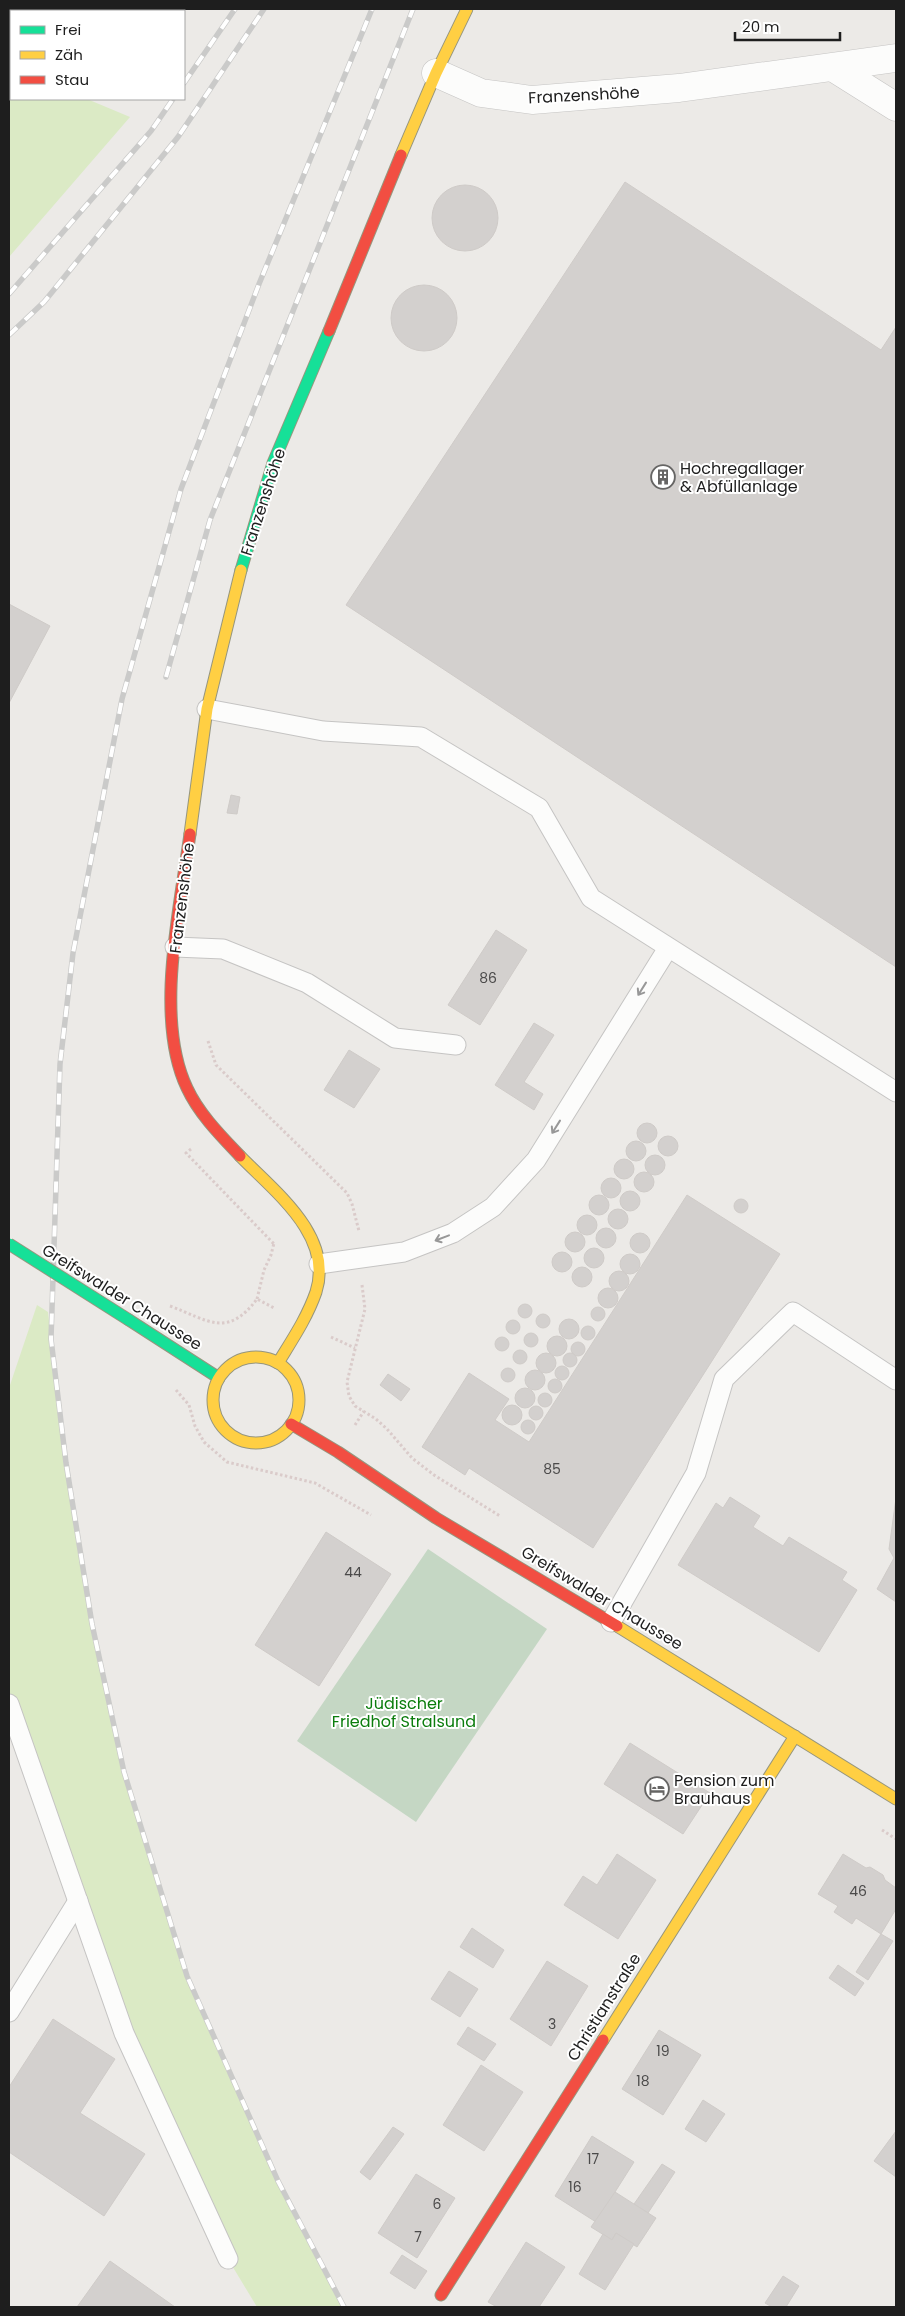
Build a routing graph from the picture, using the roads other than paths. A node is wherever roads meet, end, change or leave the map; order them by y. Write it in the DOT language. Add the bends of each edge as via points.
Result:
graph roads {
  1 [pos="468,9"];
  2 [pos="896,58"];
  3 [pos="834,68"];
  4 [pos="436,73"];
  5 [pos="896,107"];
  6 [pos="208,709"];
  7 [pos="175,947"];
  8 [pos="668,948"];
  9 [pos="456,1045"];
  10 [pos="896,1092"];
  11 [pos="9,1244"];
  12 [pos="319,1264"];
  13 [pos="278,1363"];
  14 [pos="218,1378"];
  15 [pos="896,1380"];
  16 [pos="291,1424"];
  17 [pos="611,1622"];
  18 [pos="9,1704"];
  19 [pos="795,1736"];
  20 [pos="896,1799"];
  21 [pos="78,1901"];
  22 [pos="9,2012"];
  23 [pos="228,2259"];
  24 [pos="441,2295"];
  1 -- 4 [label="street"];
  2 -- 3 [label="street, Franzenshöhe"];
  3 -- 4 [label="street, Franzenshöhe" via="679,88 532,100 481,93"];
  3 -- 5 [label="street"];
  4 -- 6 [label="street, Franzenshöhe" via="273,463 239,577"];
  6 -- 7 [label="street, Franzenshöhe"];
  6 -- 8 [label="lane" via="323,730 421,737 539,808 591,898"];
  7 -- 9 [label="lane" via="223,949 307,983 395,1038"];
  7 -- 12 [label="street, Franzenshöhe" via="171,1012 175,1056 186,1089 213,1128 308,1229"];
  8 -- 10 [label="lane"];
  8 -- 12 [label="lane, one-way" via="536,1160 493,1207 453,1233 404,1252"];
  11 -- 14 [label="street, Greifswalder Chaussee, bridge"];
  12 -- 13 [label="street, Franzenshöhe" via="316,1291 302,1323"];
  13 -- 14 [label="street" via="266,1357 245,1358 227,1367"];
  13 -- 16 [label="street" via="289,1372 298,1391 297,1412"];
  14 -- 16 [label="street" via="213,1391 217,1420 238,1439 253,1443 267,1441 281,1435"];
  15 -- 17 [label="lane" via="793,1312 724,1379 696,1473"];
  16 -- 17 [label="street, Greifswalder Chaussee" via="436,1518"];
  17 -- 19 [label="street, Greifswalder Chaussee"];
  18 -- 21 [label="lane"];
  19 -- 20 [label="street, Greifswalder Chaussee"];
  19 -- 24 [label="street, Christianstraße"];
  21 -- 22 [label="lane"];
  21 -- 23 [label="lane" via="124,2033"];
}
